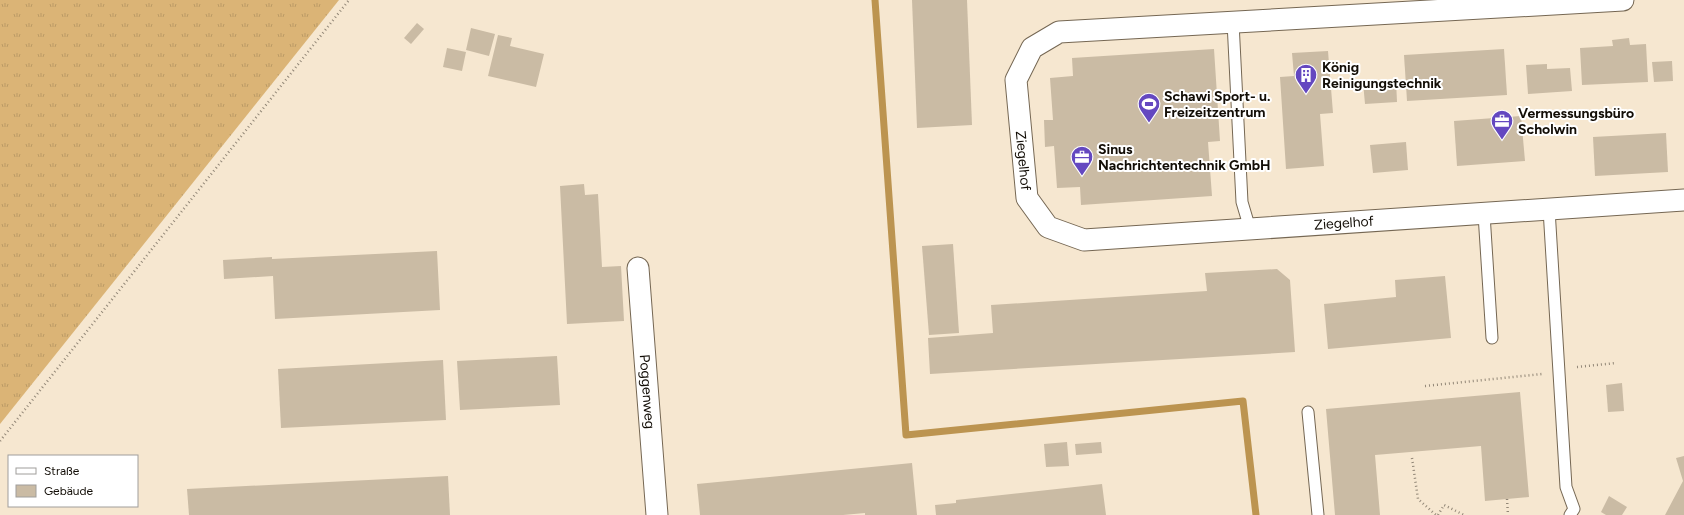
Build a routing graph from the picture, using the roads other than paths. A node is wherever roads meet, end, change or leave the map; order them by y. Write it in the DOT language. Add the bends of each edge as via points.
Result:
graph roads {
  1 [pos="1623,0"];
  2 [pos="1233,22"];
  3 [pos="1684,200"];
  4 [pos="1549,209"];
  5 [pos="1484,214"];
  6 [pos="1250,229"];
  7 [pos="638,268"];
  8 [pos="1492,338"];
  9 [pos="1308,412"];
  10 [pos="657,515"];
  11 [pos="1318,515"];
  12 [pos="1570,515"];
  1 -- 2 [label="street, Ziegelhof"];
  2 -- 6 [label="lane" via="1242,202"];
  2 -- 6 [label="street, Ziegelhof" via="1059,32 1032,48 1016,80 1027,198 1048,227 1084,240"];
  3 -- 4 [label="street, Ziegelhof"];
  4 -- 5 [label="street, Ziegelhof"];
  4 -- 12 [label="lane" via="1566,488 1574,509"];
  5 -- 6 [label="street, Ziegelhof"];
  5 -- 8 [label="lane"];
  7 -- 10 [label="street, Poggenweg"];
  9 -- 11 [label="lane"];
}
